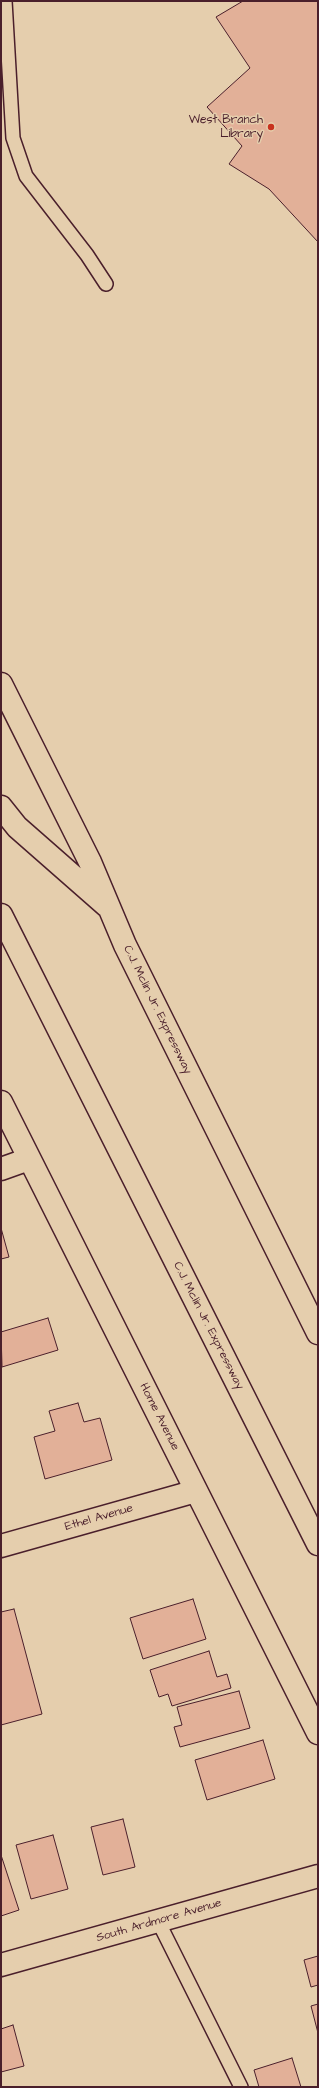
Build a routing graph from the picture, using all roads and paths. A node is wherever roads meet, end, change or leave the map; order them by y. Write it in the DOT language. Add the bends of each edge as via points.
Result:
graph roads {
  1 [pos="5,1"];
  2 [pos="106,284"];
  3 [pos="1,684"];
  4 [pos="1,807"];
  5 [pos="110,909"];
  6 [pos="1,915"];
  7 [pos="1,1102"];
  8 [pos="29,1159"];
  9 [pos="1,1169"];
  10 [pos="318,1333"];
  11 [pos="196,1491"];
  12 [pos="318,1544"];
  13 [pos="1,1546"];
  14 [pos="318,1733"];
  15 [pos="318,1876"];
  16 [pos="158,1921"];
  17 [pos="1,1965"];
  18 [pos="241,2087"];
  1 -- 2 [label="lane" via="13,138 26,176"];
  3 -- 5 [label="main road, C.J. Mclin Jr. Expressway" via="90,862"];
  4 -- 5 [label="main road" via="17,827"];
  5 -- 10 [label="main road, C.J. Mclin Jr. Expressway" via="125,946"];
  6 -- 12 [label="main road, C.J. Mclin Jr. Expressway"];
  7 -- 8 [label="main road, Home Avenue"];
  8 -- 9 [label="main road"];
  8 -- 11 [label="main road, Home Avenue"];
  11 -- 13 [label="main road, Ethel Avenue"];
  11 -- 14 [label="main road, Home Avenue"];
  15 -- 16 [label="main road, South Ardmore Avenue"];
  16 -- 17 [label="main road, South Ardmore Avenue"];
  16 -- 18 [label="lane"];
}
